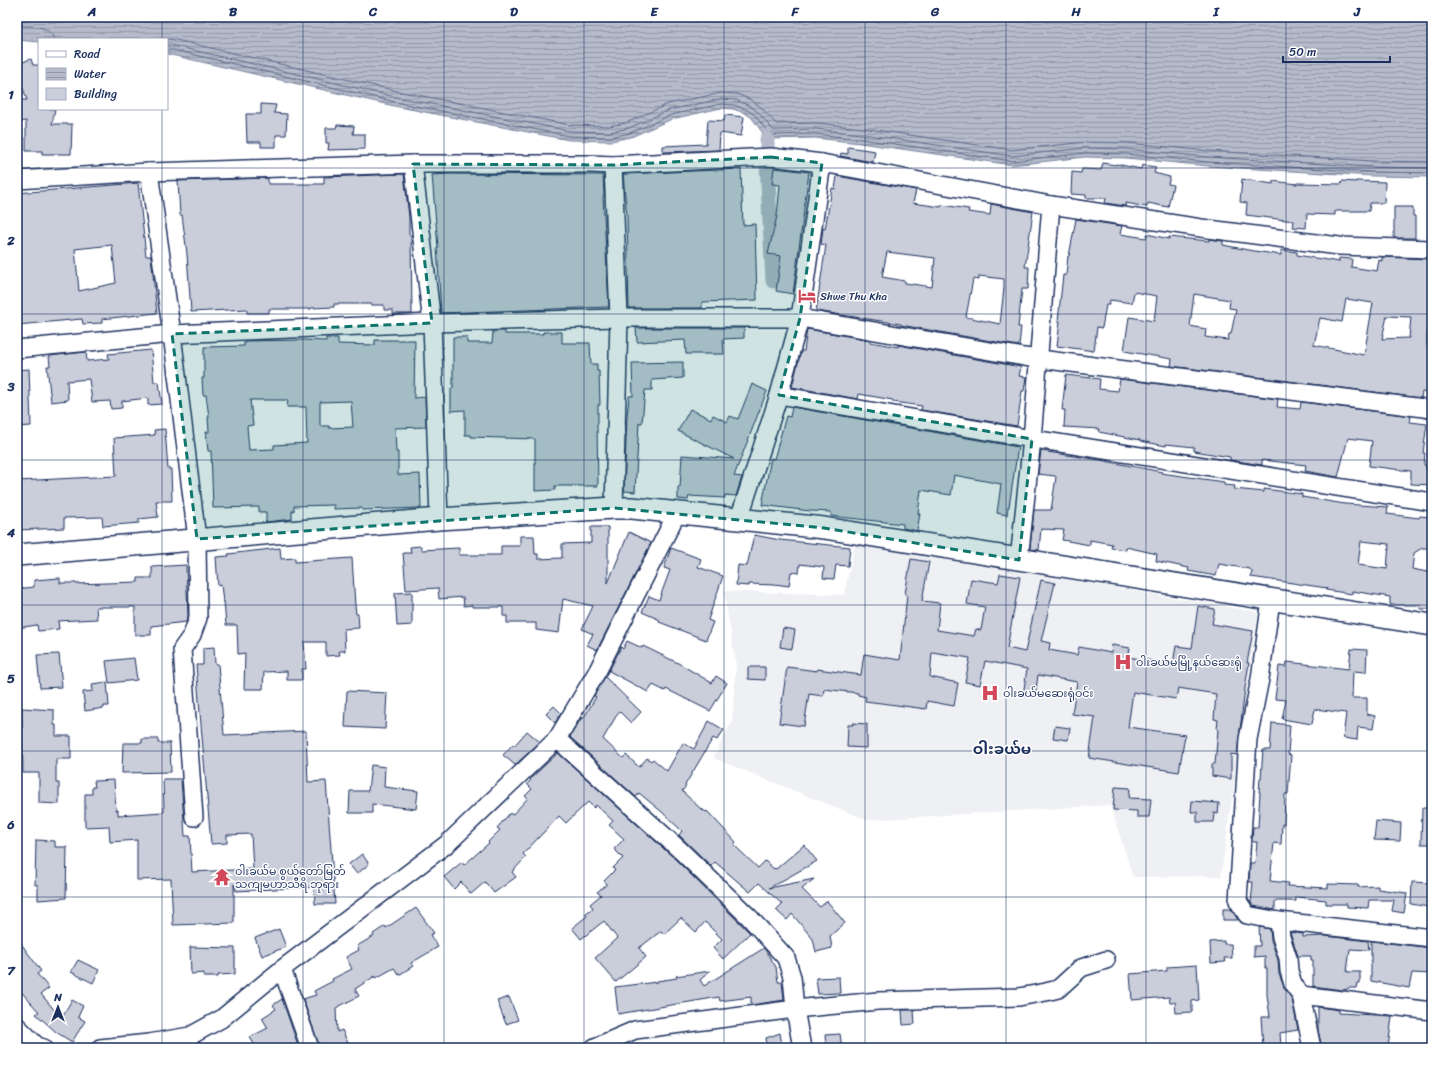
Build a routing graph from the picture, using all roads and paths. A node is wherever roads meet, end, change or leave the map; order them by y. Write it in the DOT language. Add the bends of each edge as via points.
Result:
graph roads {
  1 [pos="822,163"];
  2 [pos="413,164"];
  3 [pos="613,165"];
  4 [pos="149,172"];
  5 [pos="17,180"];
  6 [pos="1051,205"];
  7 [pos="1432,249"];
  8 [pos="620,318"];
  9 [pos="800,318"];
  10 [pos="432,323"];
  11 [pos="172,334"];
  12 [pos="17,349"];
  13 [pos="1039,359"];
  14 [pos="779,395"];
  15 [pos="1432,409"];
  16 [pos="1032,439"];
  17 [pos="1432,502"];
  18 [pos="614,508"];
  19 [pos="677,513"];
  20 [pos="440,519"];
  21 [pos="739,519"];
  22 [pos="197,539"];
  23 [pos="17,554"];
  24 [pos="1019,560"];
  25 [pos="1271,600"];
  26 [pos="1432,625"];
  27 [pos="557,739"];
  28 [pos="194,817"];
  29 [pos="1279,921"];
  30 [pos="1432,938"];
  31 [pos="1106,960"];
  32 [pos="282,969"];
  33 [pos="1301,995"];
  34 [pos="795,1009"];
  35 [pos="1432,1011"];
  36 [pos="17,1026"];
  37 [pos="44,1048"];
  38 [pos="100,1048"];
  39 [pos="310,1048"];
  40 [pos="594,1048"];
  41 [pos="802,1048"];
  42 [pos="1312,1048"];
  1 -- 3 [label="street" via="771,157"];
  1 -- 6 [label="street"];
  1 -- 9 [label="street"];
  2 -- 3 [label="street"];
  2 -- 4 [label="street"];
  2 -- 10 [label="street"];
  3 -- 8 [label="street"];
  4 -- 5 [label="street"];
  4 -- 11 [label="street"];
  6 -- 7 [label="street" via="1339,246"];
  6 -- 13 [label="street"];
  8 -- 9 [label="street"];
  8 -- 10 [label="street"];
  8 -- 18 [label="street"];
  9 -- 13 [label="street"];
  9 -- 14 [label="street"];
  10 -- 11 [label="street"];
  10 -- 20 [label="street"];
  11 -- 12 [label="street"];
  11 -- 22 [label="street"];
  13 -- 15 [label="street"];
  13 -- 16 [label="street"];
  14 -- 16 [label="street"];
  14 -- 21 [label="street"];
  16 -- 17 [label="street"];
  16 -- 24 [label="street"];
  18 -- 19 [label="street"];
  18 -- 20 [label="street"];
  19 -- 21 [label="street"];
  19 -- 27 [label="street" via="598,670"];
  20 -- 22 [label="street"];
  21 -- 24 [label="street" via="824,528"];
  22 -- 23 [label="street"];
  22 -- 28 [label="street" via="198,618 192,634 182,649"];
  24 -- 25 [label="street"];
  25 -- 26 [label="street"];
  25 -- 29 [label="street" via="1260,679 1248,739 1238,901 1247,916"];
  27 -- 32 [label="street" via="447,844"];
  27 -- 34 [label="street" via="680,850 750,918 786,958 792,977"];
  29 -- 30 [label="street"];
  29 -- 33 [label="street" via="1289,971 1293,984"];
  31 -- 34 [label="street" via="1081,968 1058,989 1032,995 878,1001"];
  32 -- 38 [label="street" via="221,1019 190,1036"];
  32 -- 39 [label="street"];
  33 -- 35 [label="street"];
  33 -- 42 [label="street"];
  34 -- 40 [label="street" via="635,1030"];
  34 -- 41 [label="street"];
  36 -- 37 [label="street" via="37,1046"];
}
